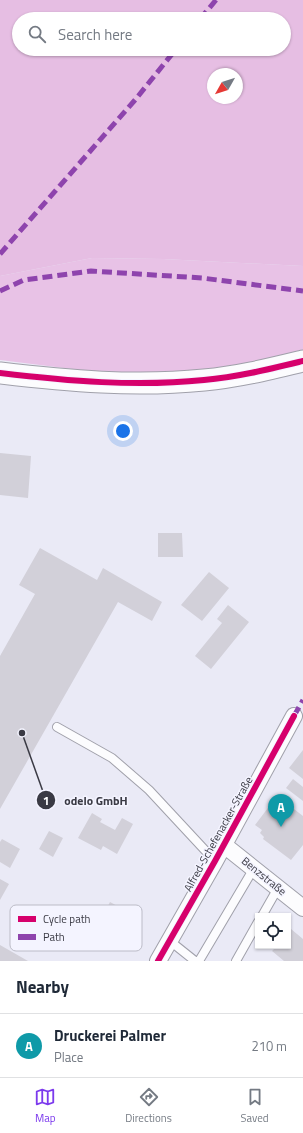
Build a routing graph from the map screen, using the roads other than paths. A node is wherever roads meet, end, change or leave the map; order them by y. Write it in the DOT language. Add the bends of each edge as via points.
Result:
graph roads {
  1 [pos="303,361"];
  2 [pos="0,373"];
  3 [pos="294,716"];
  4 [pos="57,727"];
  5 [pos="224,845"];
  6 [pos="215,861"];
  7 [pos="254,868"];
  8 [pos="278,888"];
  9 [pos="303,908"];
  10 [pos="264,913"];
  11 [pos="255,927"];
  12 [pos="170,941"];
  13 [pos="158,961"];
  14 [pos="195,961"];
  15 [pos="199,961"];
  16 [pos="236,961"];
  1 -- 2 [label="street" via="247,374 157,384 62,380"];
  3 -- 5 [label="street, Alfred-Schefenacker-Straße"];
  4 -- 6 [label="lane" via="117,762 149,790"];
  5 -- 6 [label="street, Alfred-Schefenacker-Straße"];
  5 -- 7 [label="street, Benzstraße"];
  6 -- 12 [label="street, Alfred-Schefenacker-Straße"];
  7 -- 8 [label="street, Benzstraße"];
  7 -- 15 [label="lane"];
  8 -- 9 [label="street, Benzstraße"];
  8 -- 10 [label="lane"];
  11 -- 16 [label="lane"];
  12 -- 13 [label="street, Alfred-Schefenacker-Straße"];
  12 -- 14 [label="lane"];
}
